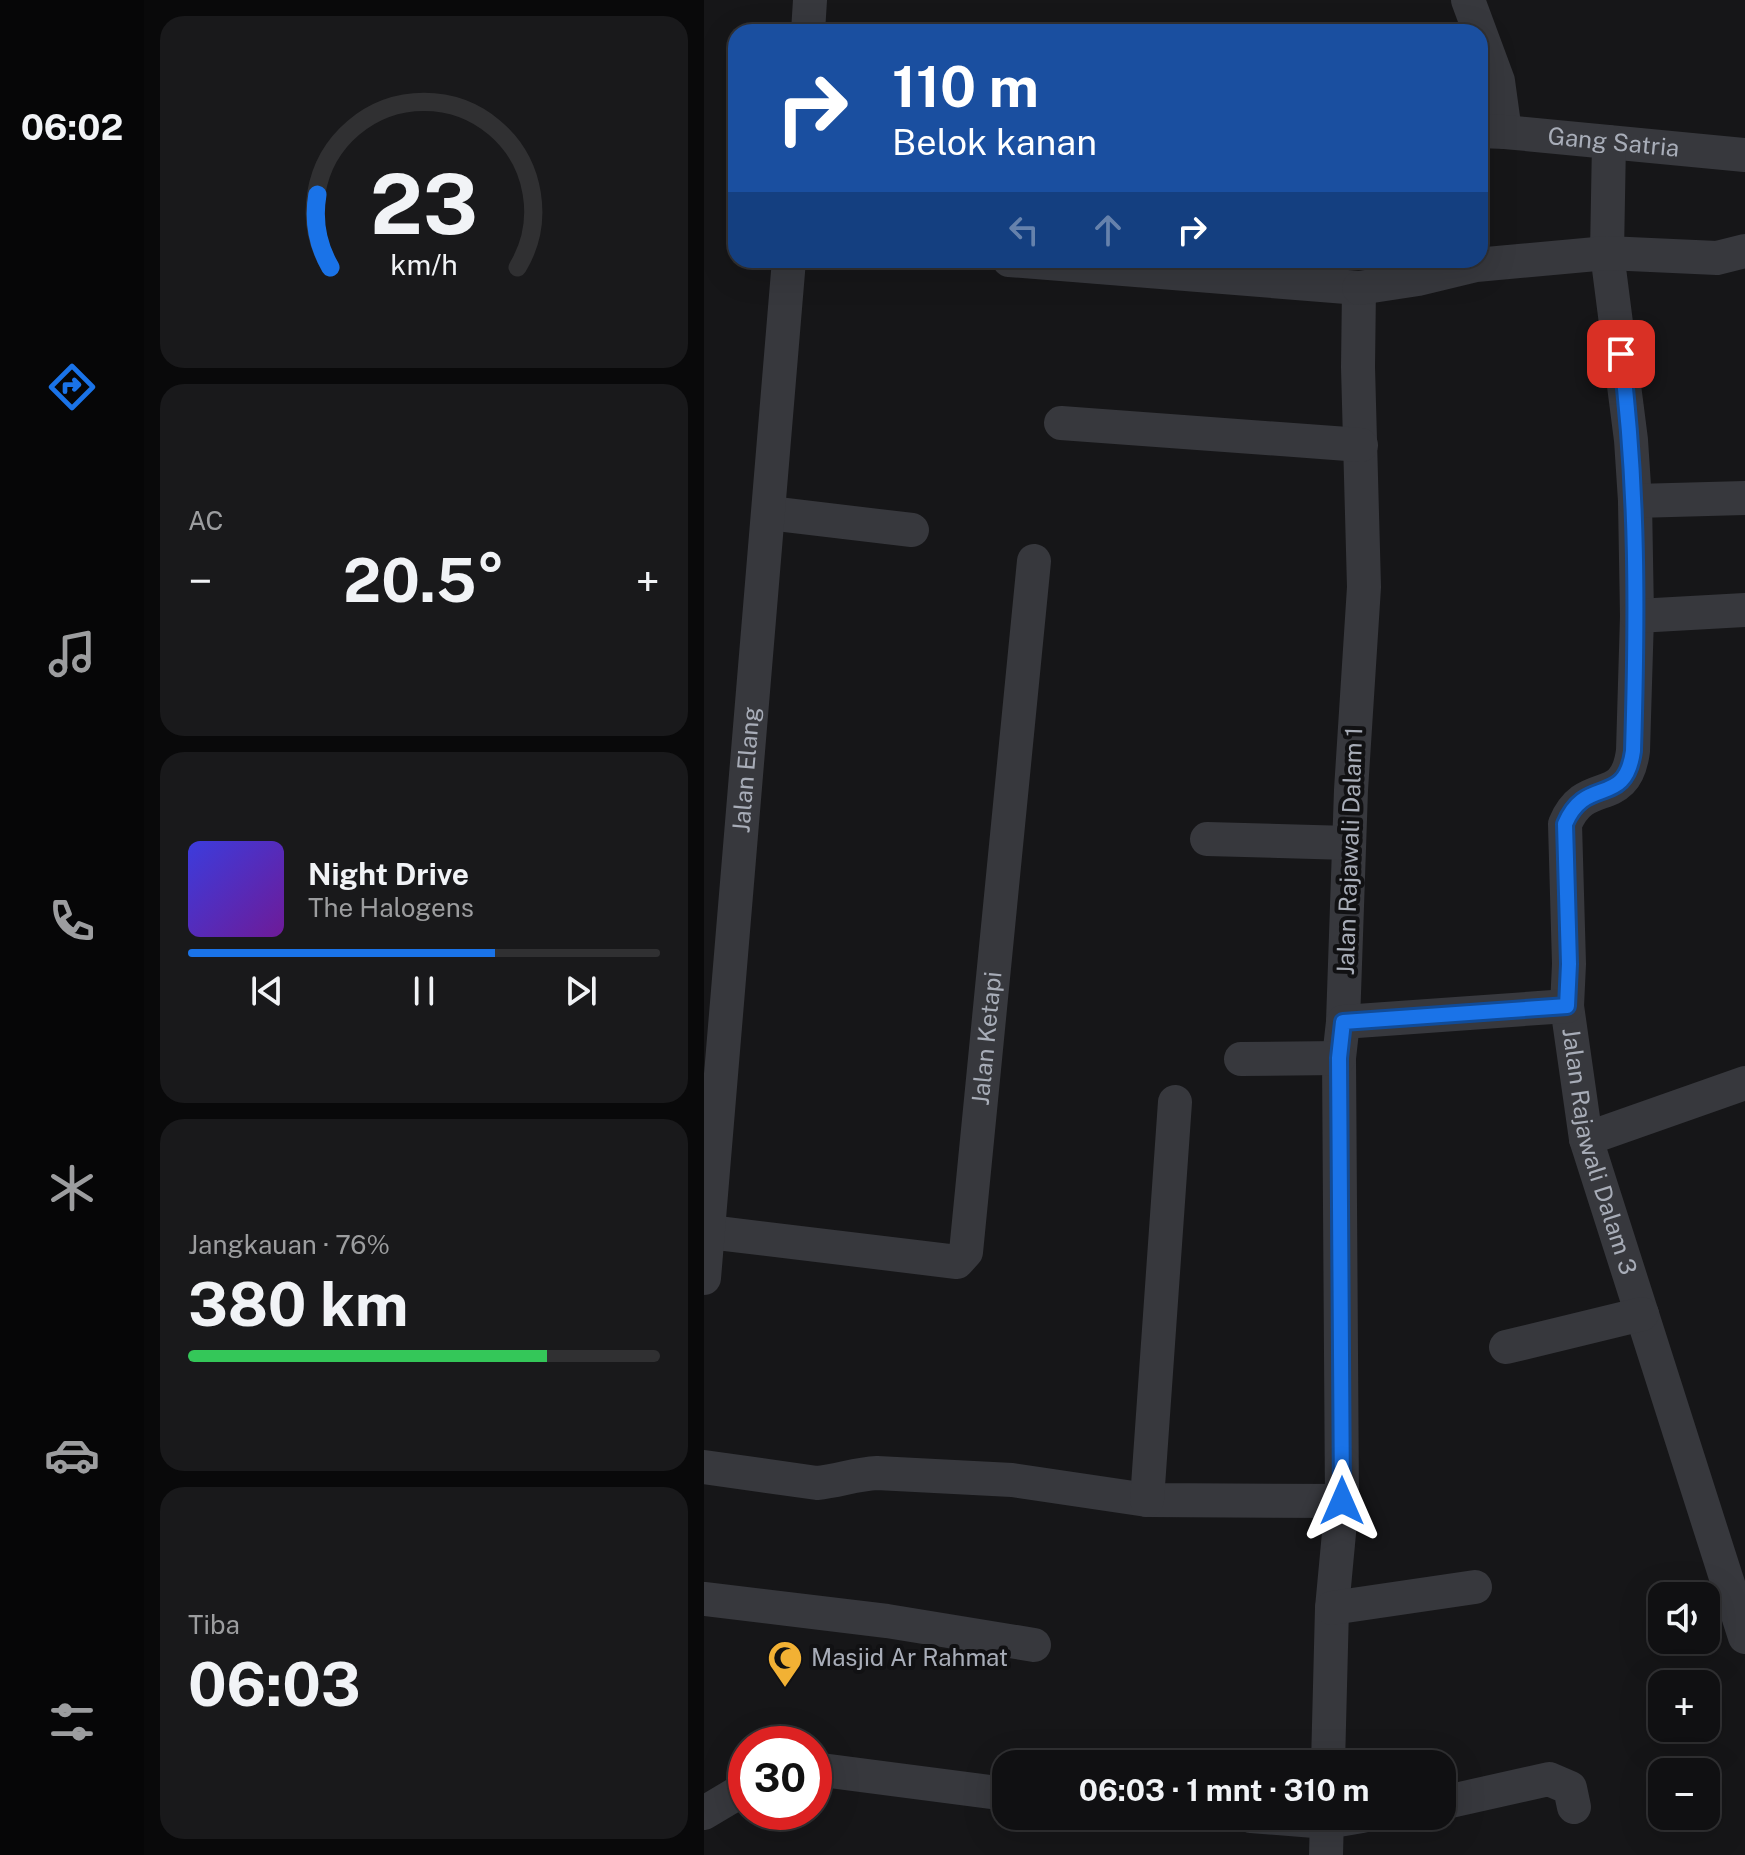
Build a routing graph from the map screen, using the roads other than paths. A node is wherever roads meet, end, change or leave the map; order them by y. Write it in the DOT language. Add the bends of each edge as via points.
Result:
graph roads {
  1 [pos="810,0"];
  2 [pos="1468,0"];
  3 [pos="808,24"];
  4 [pos="1477,24"];
  5 [pos="1488,54"];
  6 [pos="1493,132"];
  7 [pos="1609,142"];
  8 [pos="1745,155"];
  9 [pos="1745,251"];
  10 [pos="1607,253"];
  11 [pos="1488,264"];
  12 [pos="788,268"];
  13 [pos="1109,268"];
  14 [pos="1464,268"];
  15 [pos="1359,288"];
  16 [pos="1061,423"];
  17 [pos="1361,445"];
  18 [pos="1745,498"];
  19 [pos="1635,501"];
  20 [pos="769,513"];
  21 [pos="912,530"];
  22 [pos="1034,561"];
  23 [pos="1745,610"];
  24 [pos="1637,616"];
  25 [pos="1207,839"];
  26 [pos="1349,843"];
  27 [pos="1567,1006"];
  28 [pos="1343,1022"];
  29 [pos="1339,1058"];
  30 [pos="1241,1059"];
  31 [pos="1745,1083"];
  32 [pos="1175,1102"];
  33 [pos="1586,1139"];
  34 [pos="706,1258"];
  35 [pos="1642,1314"];
  36 [pos="1506,1347"];
  37 [pos="704,1467"];
  38 [pos="1147,1500"];
  39 [pos="1342,1501"];
  40 [pos="1475,1587"];
  41 [pos="704,1599"];
  42 [pos="1332,1608"];
  43 [pos="1745,1637"];
  44 [pos="1034,1645"];
  45 [pos="1328,1750"];
  46 [pos="832,1771"];
  47 [pos="992,1792"];
  48 [pos="728,1799"];
  49 [pos="1456,1800"];
  50 [pos="1574,1807"];
  51 [pos="704,1813"];
  1 -- 3 [label="street"];
  2 -- 4 [label="street"];
  5 -- 6 [label="street" via="1498,81"];
  6 -- 7 [label="street, Gang Satria"];
  7 -- 8 [label="street, Gang Satria"];
  7 -- 10 [label="street, Jalan Rajawali Dalam 3"];
  9 -- 10 [label="street" via="1717,258"];
  10 -- 11 [label="street"];
  10 -- 19 [label="street, Jalan Rajawali Dalam 3"];
  12 -- 20 [label="street, Jalan Elang"];
  13 -- 15 [label="street"];
  14 -- 15 [label="street"];
  15 -- 17 [label="street, Jalan Rajawali Dalam 1"];
  16 -- 17 [label="street"];
  17 -- 26 [label="street, Jalan Rajawali Dalam 1" via="1364,587"];
  18 -- 19 [label="street"];
  19 -- 24 [label="street, Jalan Rajawali Dalam 3"];
  20 -- 21 [label="street"];
  20 -- 34 [label="street, Jalan Elang"];
  22 -- 34 [label="street, Jalan Ketapi" via="966,1252 957,1262"];
  23 -- 24 [label="street"];
  24 -- 27 [label="street, Jalan Rajawali Dalam 3" via="1631,768 1620,784 1584,798 1565,824"];
  25 -- 26 [label="street"];
  26 -- 28 [label="street, Jalan Rajawali Dalam 1"];
  27 -- 28 [label="street"];
  27 -- 33 [label="street, Jalan Rajawali Dalam 3"];
  28 -- 29 [label="street, Jalan Rajawali Dalam 1"];
  29 -- 30 [label="street"];
  29 -- 39 [label="street, Jalan Rajawali Dalam 1"];
  31 -- 33 [label="street"];
  32 -- 38 [label="street"];
  33 -- 35 [label="street, Jalan Rajawali Dalam 3"];
  35 -- 36 [label="street"];
  35 -- 43 [label="street, Jalan Rajawali Dalam 3"];
  37 -- 38 [label="street" via="817,1483 877,1473 1012,1480"];
  38 -- 39 [label="street"];
  39 -- 42 [label="street, Jalan Rajawali Dalam 1"];
  40 -- 42 [label="street"];
  41 -- 44 [label="street"];
  42 -- 45 [label="street, Jalan Rajawali Dalam 1"];
  46 -- 47 [label="street"];
  48 -- 51 [label="street"];
  49 -- 50 [label="street" via="1549,1779 1570,1788"];
}
